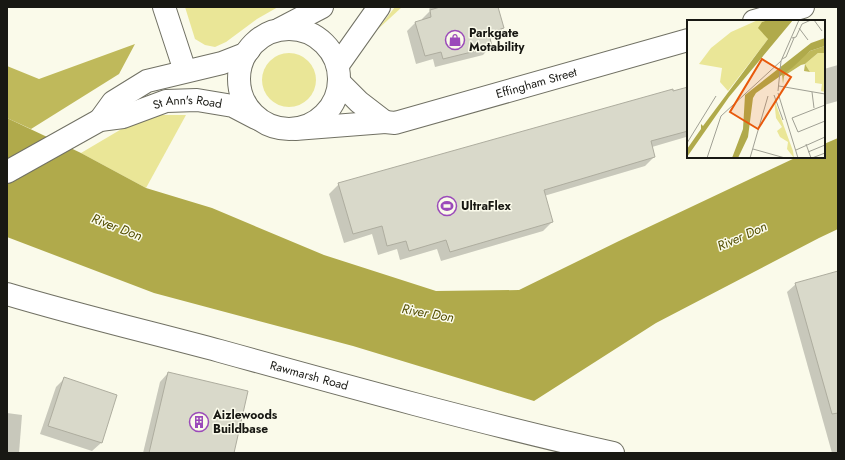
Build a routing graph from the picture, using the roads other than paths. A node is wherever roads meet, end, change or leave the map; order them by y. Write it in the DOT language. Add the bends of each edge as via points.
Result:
graph roads {
  1 [pos="164,7"];
  2 [pos="322,7"];
  3 [pos="379,7"];
  4 [pos="803,7"];
  5 [pos="758,20"];
  6 [pos="279,30"];
  7 [pos="687,40"];
  8 [pos="249,50"];
  9 [pos="185,71"];
  10 [pos="339,74"];
  11 [pos="100,120"];
  12 [pos="385,122"];
  13 [pos="273,127"];
  14 [pos="295,130"];
  15 [pos="7,172"];
  16 [pos="7,294"];
  17 [pos="612,453"];
  1 -- 9 [label="street"];
  2 -- 6 [label="street, St Ann's Road"];
  3 -- 10 [label="street, St Ann's Road"];
  4 -- 5 [label="street"];
  6 -- 8 [label="street, St Ann's Road" via="258,39"];
  6 -- 10 [label="street, St Ann's Road" via="300,30 317,37 325,44"];
  7 -- 12 [label="street, Effingham Street" via="395,123"];
  8 -- 9 [label="street, St Ann's Road" via="222,63"];
  8 -- 13 [label="street, St Ann's Road" via="242,62 239,84 243,100 253,114"];
  9 -- 11 [label="street, St Ann's Road" via="147,82 113,102"];
  10 -- 12 [label="street" via="359,102"];
  10 -- 14 [label="street, St Ann's Road" via="338,93 330,109 314,123"];
  11 -- 13 [label="street, St Ann's Road" via="123,117 166,101 197,100 233,106"];
  11 -- 15 [label="street, St Ann's Road"];
  12 -- 14 [label="street, Effingham Street"];
  13 -- 14 [label="street, St Ann's Road"];
  16 -- 17 [label="street, Rawmarsh Road" via="434,410"];
}
